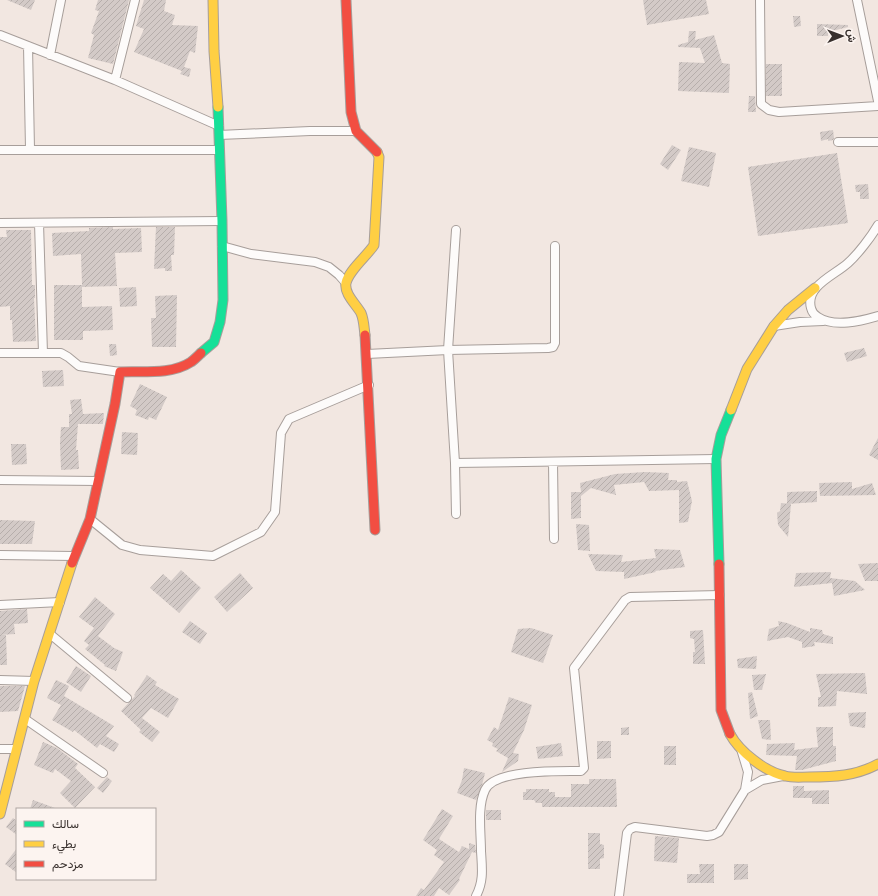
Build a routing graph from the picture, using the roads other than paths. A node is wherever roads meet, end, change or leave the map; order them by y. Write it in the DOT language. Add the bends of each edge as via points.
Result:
graph roads {
  1 [pos="61,0"];
  2 [pos="135,0"];
  3 [pos="213,0"];
  4 [pos="346,0"];
  5 [pos="760,0"];
  6 [pos="857,0"];
  7 [pos="0,35"];
  8 [pos="28,46"];
  9 [pos="50,55"];
  10 [pos="115,80"];
  11 [pos="878,101"];
  12 [pos="878,106"];
  13 [pos="219,131"];
  14 [pos="356,131"];
  15 [pos="838,142"];
  16 [pos="878,142"];
  17 [pos="0,150"];
  18 [pos="30,150"];
  19 [pos="220,150"];
  20 [pos="222,221"];
  21 [pos="0,223"];
  22 [pos="39,223"];
  23 [pos="878,225"];
  24 [pos="456,230"];
  25 [pos="222,246"];
  26 [pos="555,246"];
  27 [pos="346,284"];
  28 [pos="815,288"];
  29 [pos="878,316"];
  30 [pos="824,320"];
  31 [pos="774,326"];
  32 [pos="448,350"];
  33 [pos="0,353"];
  34 [pos="43,353"];
  35 [pos="367,354"];
  36 [pos="120,372"];
  37 [pos="369,385"];
  38 [pos="716,459"];
  39 [pos="553,462"];
  40 [pos="455,463"];
  41 [pos="0,480"];
  42 [pos="98,481"];
  43 [pos="456,514"];
  44 [pos="90,519"];
  45 [pos="375,530"];
  46 [pos="554,539"];
  47 [pos="0,555"];
  48 [pos="74,556"];
  49 [pos="720,595"];
  50 [pos="60,602"];
  51 [pos="0,605"];
  52 [pos="50,634"];
  53 [pos="0,680"];
  54 [pos="34,680"];
  55 [pos="127,698"];
  56 [pos="25,719"];
  57 [pos="740,746"];
  58 [pos="0,749"];
  59 [pos="16,749"];
  60 [pos="878,764"];
  61 [pos="103,773"];
  62 [pos="784,776"];
  63 [pos="745,790"];
  64 [pos="0,814"];
  65 [pos="476,896"];
  66 [pos="620,896"];
  1 -- 9 [label="street"];
  2 -- 10 [label="street"];
  3 -- 13 [label="street"];
  4 -- 14 [label="street" via="351,112"];
  5 -- 12 [label="street" via="761,104 769,110 779,112"];
  6 -- 11 [label="street"];
  7 -- 8 [label="street"];
  8 -- 9 [label="street"];
  8 -- 18 [label="street"];
  9 -- 10 [label="street"];
  10 -- 13 [label="street"];
  13 -- 14 [label="street"];
  13 -- 19 [label="street"];
  14 -- 27 [label="street" via="377,151 379,157 375,239 369,253 355,266"];
  15 -- 16 [label="street"];
  17 -- 18 [label="street"];
  18 -- 19 [label="street"];
  19 -- 20 [label="street"];
  20 -- 22 [label="street"];
  20 -- 25 [label="street"];
  21 -- 22 [label="street"];
  22 -- 34 [label="street"];
  23 -- 28 [label="street" via="848,263"];
  24 -- 32 [label="street"];
  25 -- 27 [label="street" via="251,254 316,262 329,267"];
  25 -- 36 [label="street" via="223,300 214,342 191,362 174,369"];
  26 -- 32 [label="street" via="553,347"];
  27 -- 35 [label="street" via="348,294 361,314"];
  28 -- 30 [label="street" via="810,303 813,313"];
  28 -- 31 [label="street" via="791,307"];
  29 -- 30 [label="street" via="841,323"];
  30 -- 31 [label="street"];
  31 -- 38 [label="street" via="747,369 721,435"];
  32 -- 35 [label="street"];
  32 -- 40 [label="street"];
  33 -- 34 [label="street"];
  34 -- 36 [label="street" via="61,353 79,366"];
  35 -- 37 [label="street"];
  36 -- 42 [label="street"];
  37 -- 44 [label="street" via="289,419 281,433 275,512 260,532 235,545 212,556 140,550 122,545"];
  37 -- 45 [label="street"];
  38 -- 39 [label="street"];
  38 -- 49 [label="street"];
  39 -- 40 [label="street"];
  39 -- 46 [label="street"];
  40 -- 43 [label="street"];
  41 -- 42 [label="street"];
  42 -- 44 [label="street"];
  44 -- 48 [label="street"];
  47 -- 48 [label="street"];
  48 -- 50 [label="street"];
  49 -- 57 [label="street" via="721,710 733,739"];
  49 -- 65 [label="street" via="630,597 625,600 574,668 584,768 581,771 539,771 503,777 485,789 481,807 482,881"];
  50 -- 51 [label="street"];
  50 -- 52 [label="street"];
  52 -- 54 [label="street"];
  52 -- 55 [label="street"];
  53 -- 54 [label="street"];
  54 -- 56 [label="street"];
  56 -- 59 [label="street"];
  56 -- 61 [label="street"];
  57 -- 62 [label="street" via="762,764"];
  57 -- 63 [label="street" via="748,772"];
  58 -- 59 [label="street"];
  59 -- 64 [label="street"];
  60 -- 62 [label="street" via="840,777"];
  62 -- 63 [label="street" via="762,780"];
  63 -- 66 [label="street" via="719,832 713,835 636,827 630,829 627,833"];
}
